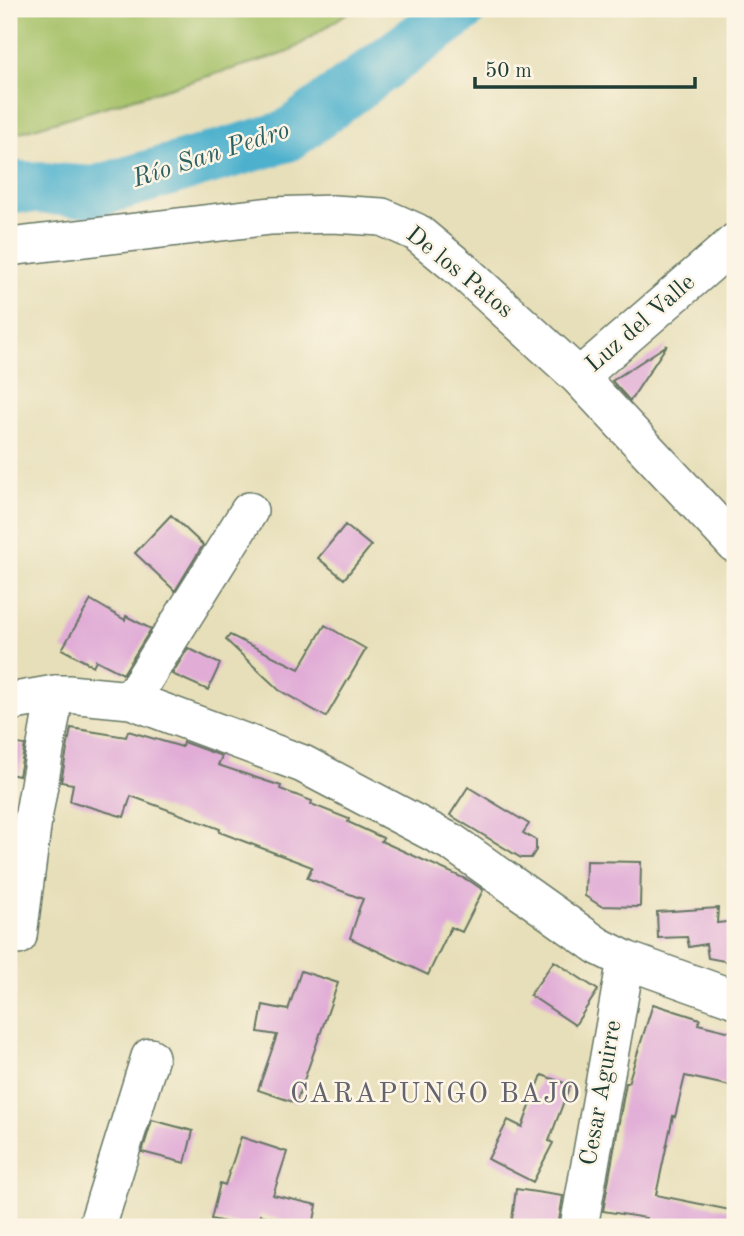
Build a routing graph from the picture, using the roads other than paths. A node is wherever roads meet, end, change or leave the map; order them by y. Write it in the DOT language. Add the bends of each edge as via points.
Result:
graph roads {
  1 [pos="735,243"];
  2 [pos="9,247"];
  3 [pos="579,377"];
  4 [pos="248,511"];
  5 [pos="735,544"];
  6 [pos="55,694"];
  7 [pos="131,700"];
  8 [pos="9,702"];
  9 [pos="19,936"];
  10 [pos="626,960"];
  11 [pos="735,999"];
  12 [pos="150,1057"];
  13 [pos="97,1227"];
  14 [pos="579,1227"];
  1 -- 3 [label="street, Luz del Valle"];
  2 -- 3 [label="street, De los Patos" via="271,216 382,217 416,232"];
  3 -- 5 [label="street, De los Patos"];
  4 -- 7 [label="street"];
  6 -- 7 [label="street"];
  6 -- 8 [label="street"];
  6 -- 9 [label="street"];
  7 -- 10 [label="street" via="326,776 453,843 598,946"];
  10 -- 11 [label="street"];
  10 -- 14 [label="street, Cesar Aguirre"];
  12 -- 13 [label="street"];
}
